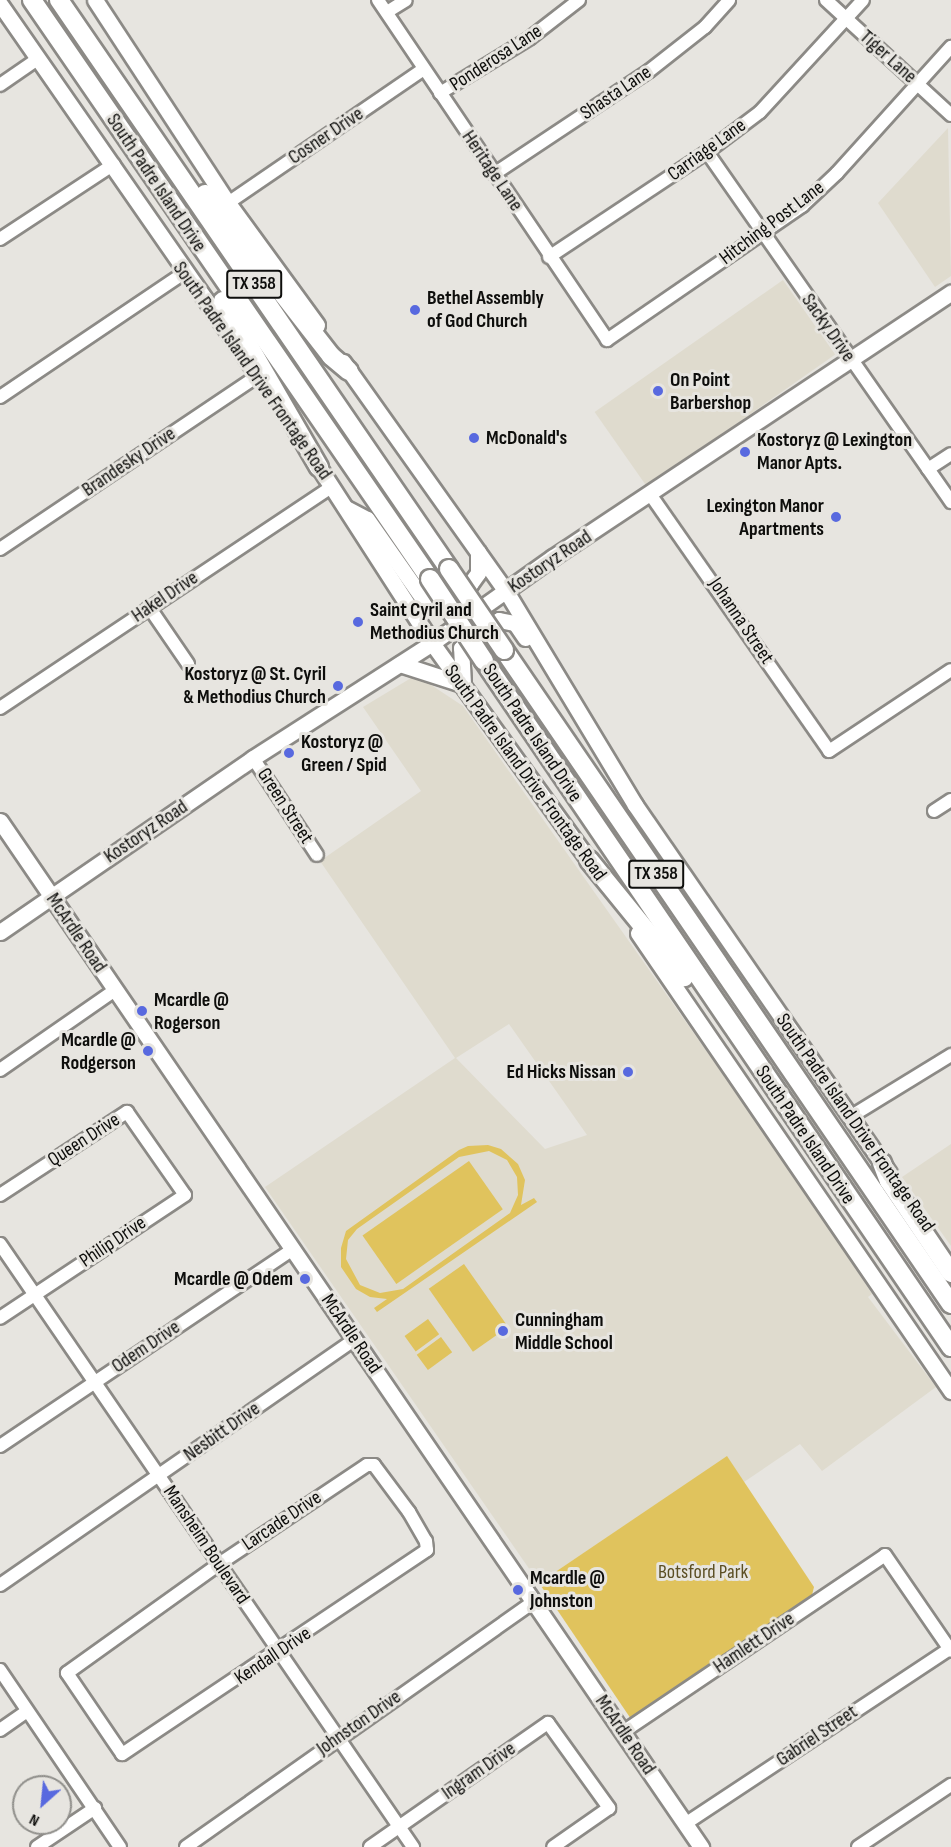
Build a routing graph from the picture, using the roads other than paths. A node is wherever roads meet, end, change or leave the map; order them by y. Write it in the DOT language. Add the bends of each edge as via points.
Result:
graph roads {
  1 [pos="32,0"];
  2 [pos="59,0"];
  3 [pos="95,0"];
  4 [pos="378,0"];
  5 [pos="406,0"];
  6 [pos="579,0"];
  7 [pos="729,0"];
  8 [pos="826,0"];
  9 [pos="863,0"];
  10 [pos="0,4"];
  11 [pos="387,12"];
  12 [pos="846,19"];
  13 [pos="951,47"];
  14 [pos="39,58"];
  15 [pos="424,69"];
  16 [pos="0,85"];
  17 [pos="919,85"];
  18 [pos="440,93"];
  19 [pos="135,109"];
  20 [pos="951,115"];
  21 [pos="707,152"];
  22 [pos="114,164"];
  23 [pos="494,174"];
  24 [pos="163,195"];
  25 [pos="228,203"];
  26 [pos="763,234"];
  27 [pos="0,239"];
  28 [pos="549,257"];
  29 [pos="184,273"];
  30 [pos="951,293"];
  31 [pos="607,340"];
  32 [pos="851,361"];
  33 [pos="349,371"];
  34 [pos="259,375"];
  35 [pos="0,397"];
  36 [pos="951,454"];
  37 [pos="319,467"];
  38 [pos="928,469"];
  39 [pos="332,487"];
  40 [pos="650,494"];
  41 [pos="951,502"];
  42 [pos="345,508"];
  43 [pos="0,549"];
  44 [pos="478,552"];
  45 [pos="506,591"];
  46 [pos="149,607"];
  47 [pos="432,643"];
  48 [pos="188,664"];
  49 [pos="400,664"];
  50 [pos="951,670"];
  51 [pos="463,686"];
  52 [pos="0,708"];
  53 [pos="583,715"];
  54 [pos="253,758"];
  55 [pos="951,800"];
  56 [pos="934,811"];
  57 [pos="0,822"];
  58 [pos="317,855"];
  59 [pos="589,860"];
  60 [pos="51,897"];
  61 [pos="0,932"];
  62 [pos="115,990"];
  63 [pos="951,1055"];
  64 [pos="0,1070"];
  65 [pos="850,1117"];
  66 [pos="803,1133"];
  67 [pos="156,1153"];
  68 [pos="882,1163"];
  69 [pos="0,1195"];
  70 [pos="0,1244"];
  71 [pos="292,1249"];
  72 [pos="951,1261"];
  73 [pos="951,1273"];
  74 [pos="35,1294"];
  75 [pos="951,1304"];
  76 [pos="0,1318"];
  77 [pos="354,1340"];
  78 [pos="951,1347"];
  79 [pos="94,1381"];
  80 [pos="951,1391"];
  81 [pos="0,1446"];
  82 [pos="159,1475"];
  83 [pos="409,1512"];
  84 [pos="219,1564"];
  85 [pos="0,1585"];
  86 [pos="533,1602"];
  87 [pos="950,1650"];
  88 [pos="279,1652"];
  89 [pos="0,1670"];
  90 [pos="27,1711"];
  91 [pos="94,1713"];
  92 [pos="0,1730"];
  93 [pos="623,1732"];
  94 [pos="338,1738"];
  95 [pos="951,1785"];
  96 [pos="95,1808"];
  97 [pos="685,1824"];
  98 [pos="399,1827"];
  99 [pos="38,1847"];
  100 [pos="120,1847"];
  101 [pos="186,1847"];
  102 [pos="370,1847"];
  103 [pos="413,1847"];
  104 [pos="553,1847"];
  105 [pos="701,1847"];
  106 [pos="858,1847"];
  1 -- 24 [label="highway, South Padre Island Drive / TX 358"];
  2 -- 19 [label="highway, South Padre Island Drive / TX 358"];
  3 -- 25 [label="main road, South Padre Island Drive Frontage Road"];
  4 -- 11 [label="street, Heritage Lane"];
  5 -- 11 [label="street"];
  6 -- 18 [label="street, Ponderosa Lane" via="530,38"];
  7 -- 23 [label="street, Shasta Lane" via="705,27 649,71"];
  8 -- 12 [label="street, Tiger Lane"];
  9 -- 12 [label="street, Carriage Lane"];
  10 -- 14 [label="main road, South Padre Island Drive Frontage Road"];
  11 -- 15 [label="street, Heritage Lane"];
  12 -- 17 [label="street, Tiger Lane"];
  12 -- 21 [label="street, Carriage Lane" via="760,112"];
  13 -- 17 [label="street, Hitching Post Lane"];
  14 -- 16 [label="street"];
  14 -- 22 [label="main road, South Padre Island Drive Frontage Road"];
  15 -- 18 [label="street, Heritage Lane"];
  15 -- 25 [label="street, Cosner Drive"];
  17 -- 20 [label="street, Tiger Lane"];
  17 -- 26 [label="street, Hitching Post Lane" via="837,173"];
  18 -- 23 [label="street, Heritage Lane"];
  19 -- 33 [label="highway" via="245,242 331,356"];
  19 -- 75 [label="highway, South Padre Island Drive / TX 358, bridge"];
  21 -- 26 [label="street, Sacky Drive"];
  21 -- 28 [label="street, Carriage Lane"];
  22 -- 27 [label="street"];
  22 -- 29 [label="main road, South Padre Island Drive Frontage Road"];
  23 -- 28 [label="street, Heritage Lane"];
  24 -- 37 [label="highway"];
  24 -- 66 [label="highway, South Padre Island Drive / TX 358, bridge" via="430,579"];
  25 -- 33 [label="main road, South Padre Island Drive Frontage Road"];
  26 -- 31 [label="street, Hitching Post Lane"];
  26 -- 32 [label="street, Sacky Drive"];
  28 -- 31 [label="street, Heritage Lane"];
  29 -- 34 [label="main road, South Padre Island Drive Frontage Road"];
  29 -- 35 [label="street"];
  30 -- 32 [label="main road, Kostoryz Road"];
  32 -- 38 [label="street, Sacky Drive"];
  32 -- 40 [label="main road, Kostoryz Road"];
  33 -- 44 [label="main road, South Padre Island Drive Frontage Road"];
  34 -- 37 [label="main road, South Padre Island Drive Frontage Road"];
  34 -- 43 [label="street, Brandesky Drive"];
  36 -- 38 [label="street"];
  37 -- 39 [label="main road, South Padre Island Drive Frontage Road"];
  38 -- 41 [label="street, Sacky Drive"];
  39 -- 42 [label="main road, South Padre Island Drive Frontage Road"];
  39 -- 46 [label="street, Hakel Drive"];
  40 -- 45 [label="main road, Kostoryz Road"];
  40 -- 50 [label="street, Johanna Street" via="829,751"];
  42 -- 44 [label="main road" via="367,519 423,599 433,603 470,584 478,573"];
  42 -- 47 [label="main road, South Padre Island Drive Frontage Road"];
  44 -- 45 [label="main road, South Padre Island Drive Frontage Road"];
  45 -- 47 [label="main road, Kostoryz Road"];
  45 -- 53 [label="main road, South Padre Island Drive Frontage Road"];
  46 -- 48 [label="street"];
  46 -- 52 [label="street, Hakel Drive"];
  47 -- 49 [label="main road, Kostoryz Road"];
  47 -- 51 [label="main road, South Padre Island Drive Frontage Road"];
  49 -- 51 [label="main road" via="453,678"];
  49 -- 54 [label="main road, Kostoryz Road"];
  51 -- 53 [label="main road" via="461,648 499,620 515,623"];
  51 -- 59 [label="main road, South Padre Island Drive Frontage Road"];
  53 -- 65 [label="main road, South Padre Island Drive Frontage Road" via="635,805"];
  54 -- 58 [label="street, Green Street"];
  54 -- 60 [label="main road, Kostoryz Road"];
  55 -- 56 [label="street"];
  57 -- 60 [label="main road, McArdle Road"];
  59 -- 66 [label="highway"];
  59 -- 80 [label="main road, South Padre Island Drive Frontage Road"];
  60 -- 61 [label="main road, Kostoryz Road"];
  60 -- 62 [label="main road, McArdle Road"];
  62 -- 64 [label="street"];
  62 -- 71 [label="main road, McArdle Road"];
  63 -- 65 [label="street"];
  65 -- 68 [label="main road, South Padre Island Drive Frontage Road"];
  66 -- 78 [label="highway, South Padre Island Drive / TX 358"];
  67 -- 69 [label="street, Queen Drive" via="127,1112"];
  67 -- 74 [label="street, Philip Drive" via="185,1195"];
  68 -- 72 [label="main road, South Padre Island Drive Frontage Road"];
  68 -- 73 [label="highway" via="889,1181"];
  70 -- 74 [label="street, Mansheim Boulevard"];
  71 -- 77 [label="main road, McArdle Road"];
  71 -- 79 [label="street, Odem Drive"];
  74 -- 76 [label="street, Philip Drive"];
  74 -- 79 [label="street, Mansheim Boulevard"];
  77 -- 82 [label="street, Nesbitt Drive"];
  77 -- 86 [label="main road, McArdle Road"];
  79 -- 81 [label="street, Odem Drive"];
  79 -- 82 [label="street, Mansheim Boulevard"];
  82 -- 84 [label="street, Mansheim Boulevard"];
  82 -- 85 [label="street, Nesbitt Drive"];
  83 -- 84 [label="street, Larcade Drive" via="371,1464"];
  83 -- 88 [label="street, Kendall Drive" via="427,1550"];
  84 -- 88 [label="street, Mansheim Boulevard"];
  84 -- 91 [label="street, Larcade Drive" via="67,1673"];
  86 -- 93 [label="main road, McArdle Road"];
  86 -- 94 [label="street, Johnston Drive"];
  87 -- 93 [label="street, Hamlett Drive" via="885,1555"];
  87 -- 97 [label="street, Gabriel Street"];
  88 -- 91 [label="street, Kendall Drive" via="122,1754"];
  88 -- 94 [label="street, Mansheim Boulevard"];
  89 -- 90 [label="street"];
  90 -- 92 [label="street"];
  90 -- 96 [label="street"];
  93 -- 97 [label="main road, McArdle Road"];
  94 -- 98 [label="street, Mansheim Boulevard"];
  94 -- 101 [label="street, Johnston Drive"];
  95 -- 106 [label="street"];
  96 -- 99 [label="street"];
  96 -- 100 [label="street"];
  97 -- 105 [label="main road, McArdle Road"];
  98 -- 102 [label="street, Ingram Drive"];
  98 -- 103 [label="street, Mansheim Boulevard"];
  98 -- 104 [label="street, Ingram Drive" via="548,1723 609,1808"];
}
